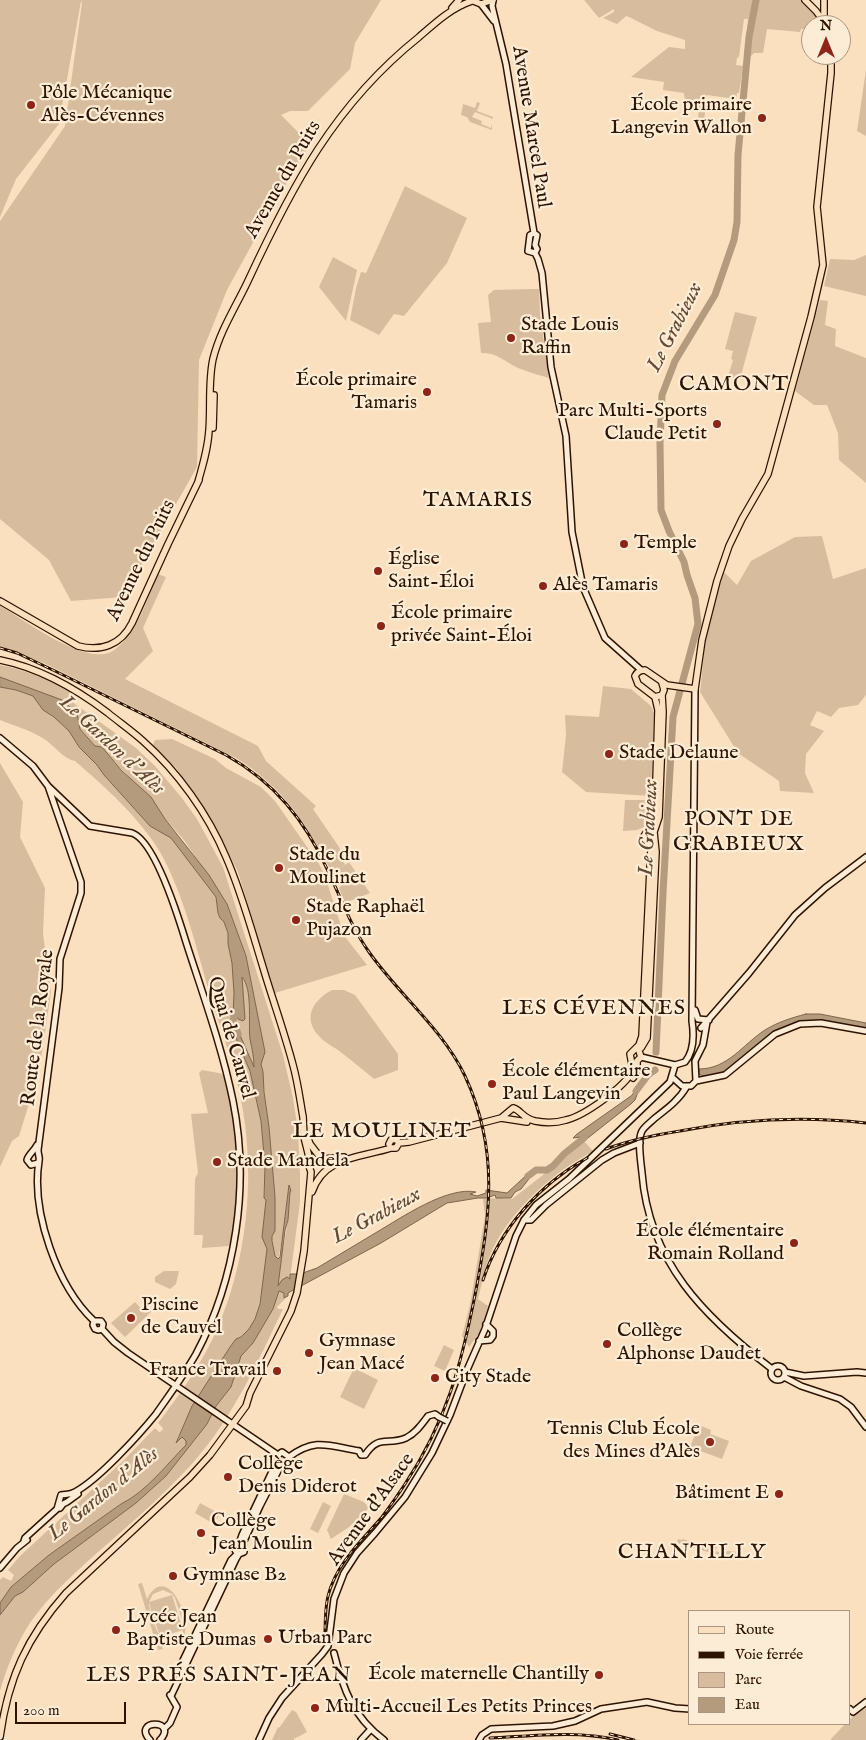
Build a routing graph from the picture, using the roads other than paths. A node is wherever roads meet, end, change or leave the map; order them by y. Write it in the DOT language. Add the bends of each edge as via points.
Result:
graph roads {
  1 [pos="459,0"];
  2 [pos="471,0"];
  3 [pos="493,0"];
  4 [pos="824,0"];
  5 [pos="807,2"];
  6 [pos="481,4"];
  7 [pos="447,14"];
  8 [pos="818,15"];
  9 [pos="824,15"];
  10 [pos="497,26"];
  11 [pos="831,65"];
  12 [pos="0,602"];
  13 [pos="0,660"];
  14 [pos="639,671"];
  15 [pos="662,683"];
  16 [pos="671,686"];
  17 [pos="692,689"];
  18 [pos="663,692"];
  19 [pos="654,697"];
  20 [pos="0,738"];
  21 [pos="48,786"];
  22 [pos="651,831"];
  23 [pos="652,841"];
  24 [pos="866,857"];
  25 [pos="692,990"];
  26 [pos="708,1021"];
  27 [pos="699,1029"];
  28 [pos="866,1031"];
  29 [pos="638,1056"];
  30 [pos="674,1067"];
  31 [pos="672,1080"];
  32 [pos="699,1080"];
  33 [pos="685,1086"];
  34 [pos="303,1116"];
  35 [pos="509,1116"];
  36 [pos="518,1116"];
  37 [pos="640,1143"];
  38 [pos="390,1146"];
  39 [pos="628,1148"];
  40 [pos="641,1152"];
  41 [pos="35,1154"];
  42 [pos="321,1158"];
  43 [pos="310,1160"];
  44 [pos="36,1164"];
  45 [pos="323,1171"];
  46 [pos="311,1172"];
  47 [pos="309,1201"];
  48 [pos="524,1220"];
  49 [pos="487,1327"];
  50 [pos="482,1339"];
  51 [pos="772,1369"];
  52 [pos="866,1372"];
  53 [pos="784,1375"];
  54 [pos="162,1376"];
  55 [pos="178,1388"];
  56 [pos="169,1396"];
  57 [pos="447,1421"];
  58 [pos="229,1423"];
  59 [pos="866,1427"];
  60 [pos="289,1457"];
  61 [pos="279,1460"];
  62 [pos="67,1497"];
  63 [pos="61,1503"];
  64 [pos="0,1568"];
  65 [pos="334,1653"];
  66 [pos="866,1702"];
  67 [pos="688,1709"];
  68 [pos="851,1710"];
  69 [pos="164,1729"];
  70 [pos="371,1729"];
  71 [pos="0,1737"];
  72 [pos="150,1740"];
  73 [pos="161,1740"];
  74 [pos="259,1740"];
  75 [pos="361,1740"];
  76 [pos="384,1740"];
  77 [pos="479,1740"];
  1 -- 7 [label="main road, Avenue du Puits"];
  2 -- 6 [label="main road"];
  2 -- 7 [label="main road, Avenue du Puits"];
  3 -- 6 [label="main road"];
  3 -- 10 [label="main road, Avenue Marcel Paul"];
  4 -- 5 [label="main road" via="817,4"];
  4 -- 9 [label="main road"];
  5 -- 8 [label="main road"];
  6 -- 10 [label="main road, Avenue Marcel Paul"];
  7 -- 12 [label="main road, Avenue du Puits" via="379,72 326,136 292,192 221,336 213,359 208,443 198,482 128,631 116,643 89,649"];
  10 -- 14 [label="main road, Avenue Marcel Paul" via="536,235 537,249 534,253 542,273 551,367 566,436 572,532 582,587 605,638"];
  11 -- 17 [label="main road" via="817,207 823,265 774,455 768,474 729,546 717,581"];
  13 -- 34 [label="main road" via="39,672 76,691 143,740 166,764 207,820 227,858 243,903 293,1065"];
  14 -- 15 [label="main road" via="645,670"];
  14 -- 19 [label="main road" via="636,682"];
  15 -- 16 [label="main road"];
  15 -- 18 [label="main road"];
  16 -- 17 [label="main road"];
  16 -- 18 [label="main road"];
  17 -- 25 [label="main road"];
  18 -- 19 [label="main road"];
  18 -- 22 [label="main road" via="659,816"];
  19 -- 22 [label="main road" via="658,710"];
  20 -- 21 [label="main road, Route de la Royale" via="33,766"];
  21 -- 41 [label="main road, Route de la Royale" via="81,882 81,893 60,959 40,1140"];
  21 -- 55 [label="main road, Quai de Cauvel" via="90,826 134,833 145,844 176,910 227,1073 238,1142 237,1224 213,1318"];
  22 -- 23 [label="main road" via="655,836"];
  22 -- 23 [label="main road" via="644,836 645,840"];
  23 -- 29 [label="main road" via="642,1036"];
  24 -- 26 [label="main road" via="795,915"];
  25 -- 26 [label="main road" via="696,1017"];
  25 -- 27 [label="main road" via="692,1021"];
  26 -- 27 [label="main road"];
  27 -- 30 [label="main road" via="689,1056"];
  27 -- 32 [label="main road" via="703,1045 695,1061"];
  28 -- 32 [label="main road" via="821,1024 794,1026 775,1034 725,1075"];
  29 -- 30 [label="main road"];
  29 -- 36 [label="main road" via="637,1072 625,1087 574,1121 546,1126"];
  30 -- 31 [label="main road"];
  31 -- 33 [label="main road"];
  31 -- 48 [label="main road, Avenue d'Alsace" via="569,1179 536,1205"];
  32 -- 33 [label="main road"];
  33 -- 37 [label="main road" via="676,1102 643,1129"];
  34 -- 42 [label="main road" via="310,1144"];
  34 -- 43 [label="main road"];
  35 -- 36 [label="main road"];
  35 -- 36 [label="main road" via="509,1110 513,1108 518,1110"];
  35 -- 38 [label="main road" via="399,1143 396,1148"];
  37 -- 39 [label="main road"];
  37 -- 40 [label="main road"];
  38 -- 42 [label="main road" via="341,1158"];
  38 -- 45 [label="main road" via="342,1161"];
  39 -- 40 [label="main road"];
  39 -- 48 [label="main road" via="602,1160 531,1220"];
  40 -- 51 [label="main road" via="647,1206 672,1268 699,1306"];
  41 -- 44 [label="main road" via="39,1160"];
  41 -- 44 [label="main road" via="27,1160 28,1164"];
  42 -- 43 [label="main road"];
  42 -- 45 [label="main road" via="326,1164"];
  43 -- 46 [label="main road"];
  44 -- 54 [label="main road" via="42,1217 67,1285 94,1321 95,1329 102,1329 114,1342"];
  45 -- 46 [label="main road"];
  45 -- 47 [label="main road"];
  46 -- 47 [label="main road"];
  47 -- 58 [label="main road" via="298,1292 246,1406"];
  48 -- 49 [label="main road, Avenue d'Alsace"];
  49 -- 50 [label="main road, Avenue d'Alsace"];
  49 -- 50 [label="main road, Avenue d'Alsace" via="493,1336 490,1340"];
  50 -- 57 [label="main road, Avenue d'Alsace"];
  51 -- 53 [label="main road" via="779,1366 784,1369"];
  51 -- 53 [label="main road" via="770,1374 774,1379 779,1380"];
  52 -- 53 [label="main road"];
  53 -- 59 [label="main road" via="801,1386 840,1398"];
  54 -- 55 [label="main road"];
  54 -- 56 [label="main road"];
  55 -- 56 [label="main road, Quai de Cauvel"];
  55 -- 58 [label="main road"];
  56 -- 62 [label="main road, Quai de Cauvel" via="138,1435 86,1484"];
  57 -- 60 [label="main road, bridge" via="435,1414 428,1416 408,1437 381,1442 367,1450 364,1456 359,1451 312,1444"];
  57 -- 74 [label="main road, Avenue d'Alsace" via="432,1453 405,1496 344,1573 334,1599 328,1646 282,1698"];
  58 -- 61 [label="main road"];
  58 -- 71 [label="main road" via="210,1455 190,1477 50,1611 29,1642 14,1675"];
  60 -- 61 [label="main road" via="288,1462"];
  60 -- 61 [label="main road" via="285,1452 280,1453"];
  61 -- 69 [label="main road" via="244,1541 235,1548 238,1554 231,1560 169,1689 177,1707"];
  62 -- 63 [label="main road" via="66,1503"];
  62 -- 63 [label="main road" via="62,1494"];
  63 -- 64 [label="main road"];
  65 -- 70 [label="main road" via="353,1708"];
  66 -- 68 [label="main road" via="853,1712"];
  67 -- 77 [label="main road" via="647,1702 601,1708 575,1721 553,1726 490,1729"];
  69 -- 72 [label="main road" via="158,1723 150,1725 146,1732"];
  69 -- 73 [label="main road"];
  70 -- 75 [label="main road"];
  70 -- 76 [label="main road"];
}
